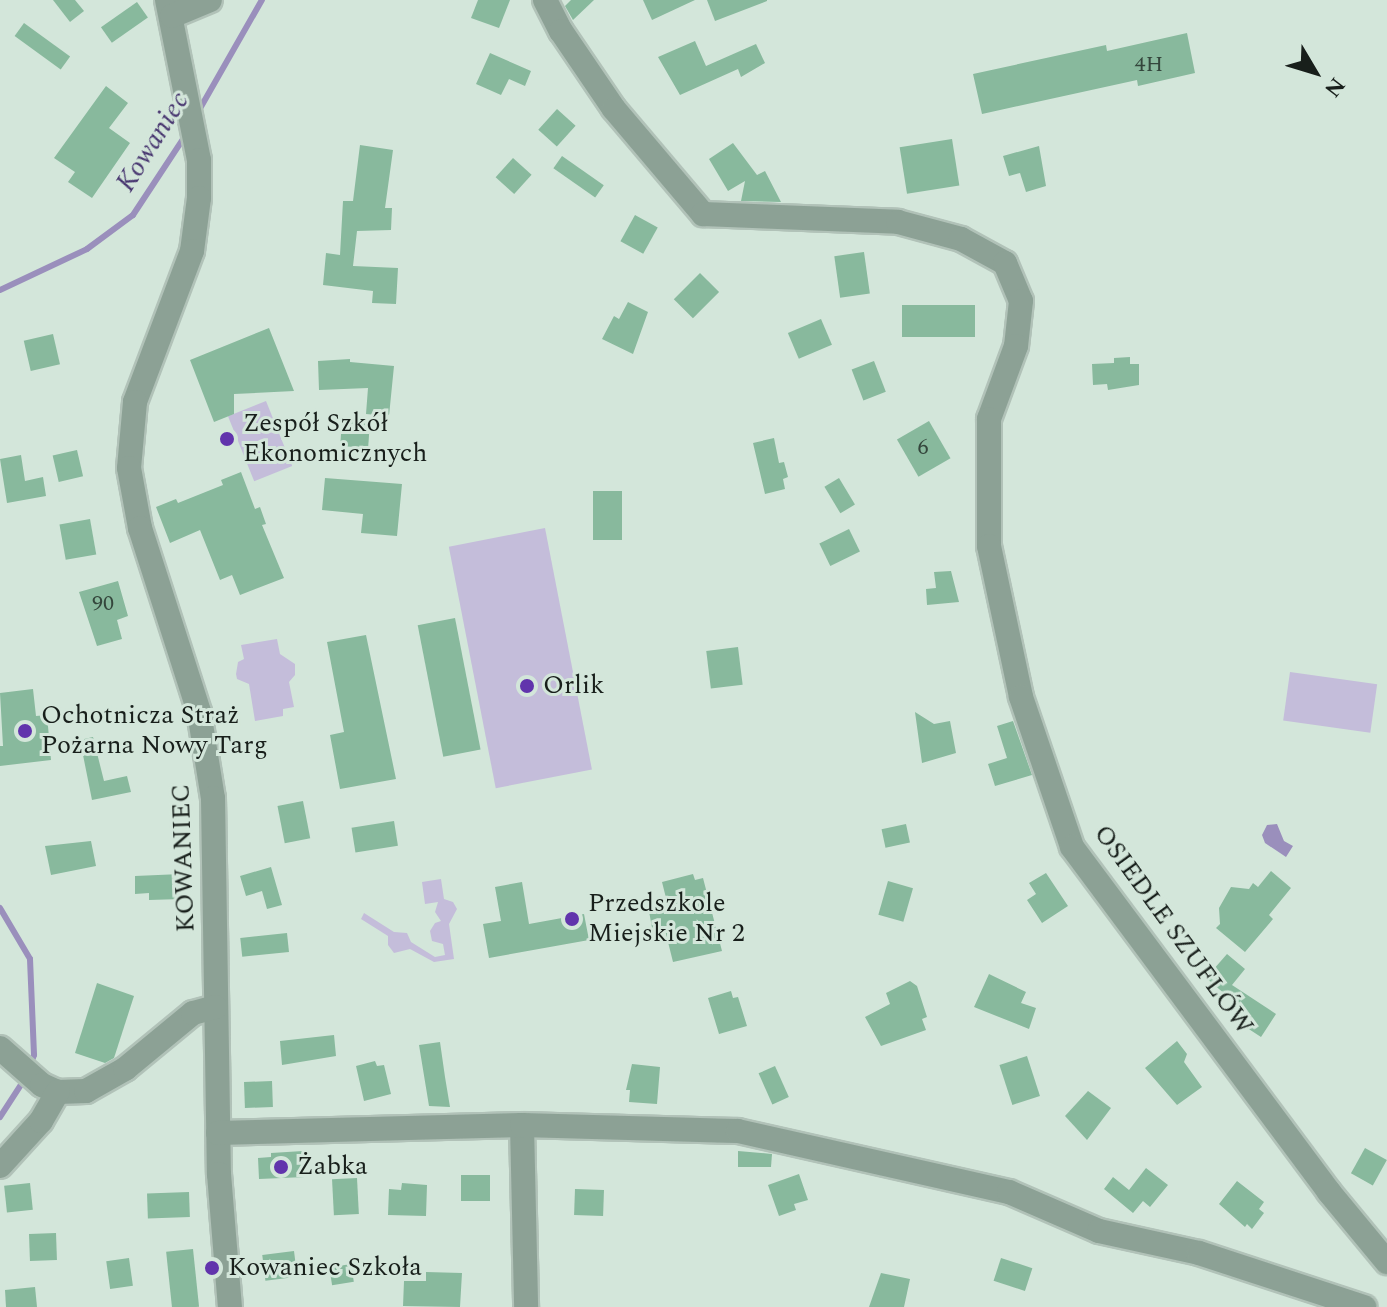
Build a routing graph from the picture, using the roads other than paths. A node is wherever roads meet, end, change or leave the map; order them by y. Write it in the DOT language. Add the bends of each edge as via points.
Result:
graph roads {
  1 [pos="210,0"];
  2 [pos="545,0"];
  3 [pos="169,8"];
  4 [pos="215,1007"];
  5 [pos="6,1054"];
  6 [pos="50,1088"];
  7 [pos="522,1125"];
  8 [pos="218,1133"];
  9 [pos="0,1166"];
  10 [pos="1387,1262"];
  11 [pos="230,1307"];
  12 [pos="526,1307"];
  13 [pos="1364,1307"];
  1 -- 3 [label="street"];
  2 -- 10 [label="street, OSIEDLE SZUFLÓW" via="614,109 703,214 898,222 961,239 1005,263 1021,301 1016,346 989,419 989,546 1021,697 1072,847"];
  3 -- 4 [label="street, KOWANIEC" via="199,160 199,198 192,251 135,402 129,468 140,528 205,745 216,850"];
  4 -- 6 [label="street" via="193,1013 125,1069 86,1091"];
  4 -- 8 [label="street, KOWANIEC"];
  5 -- 6 [label="street"];
  6 -- 9 [label="street" via="41,1121"];
  7 -- 8 [label="street"];
  7 -- 12 [label="street"];
  7 -- 13 [label="street" via="738,1131 946,1175 1009,1192 1099,1231 1199,1253"];
  8 -- 11 [label="street, KOWANIEC"];
}
